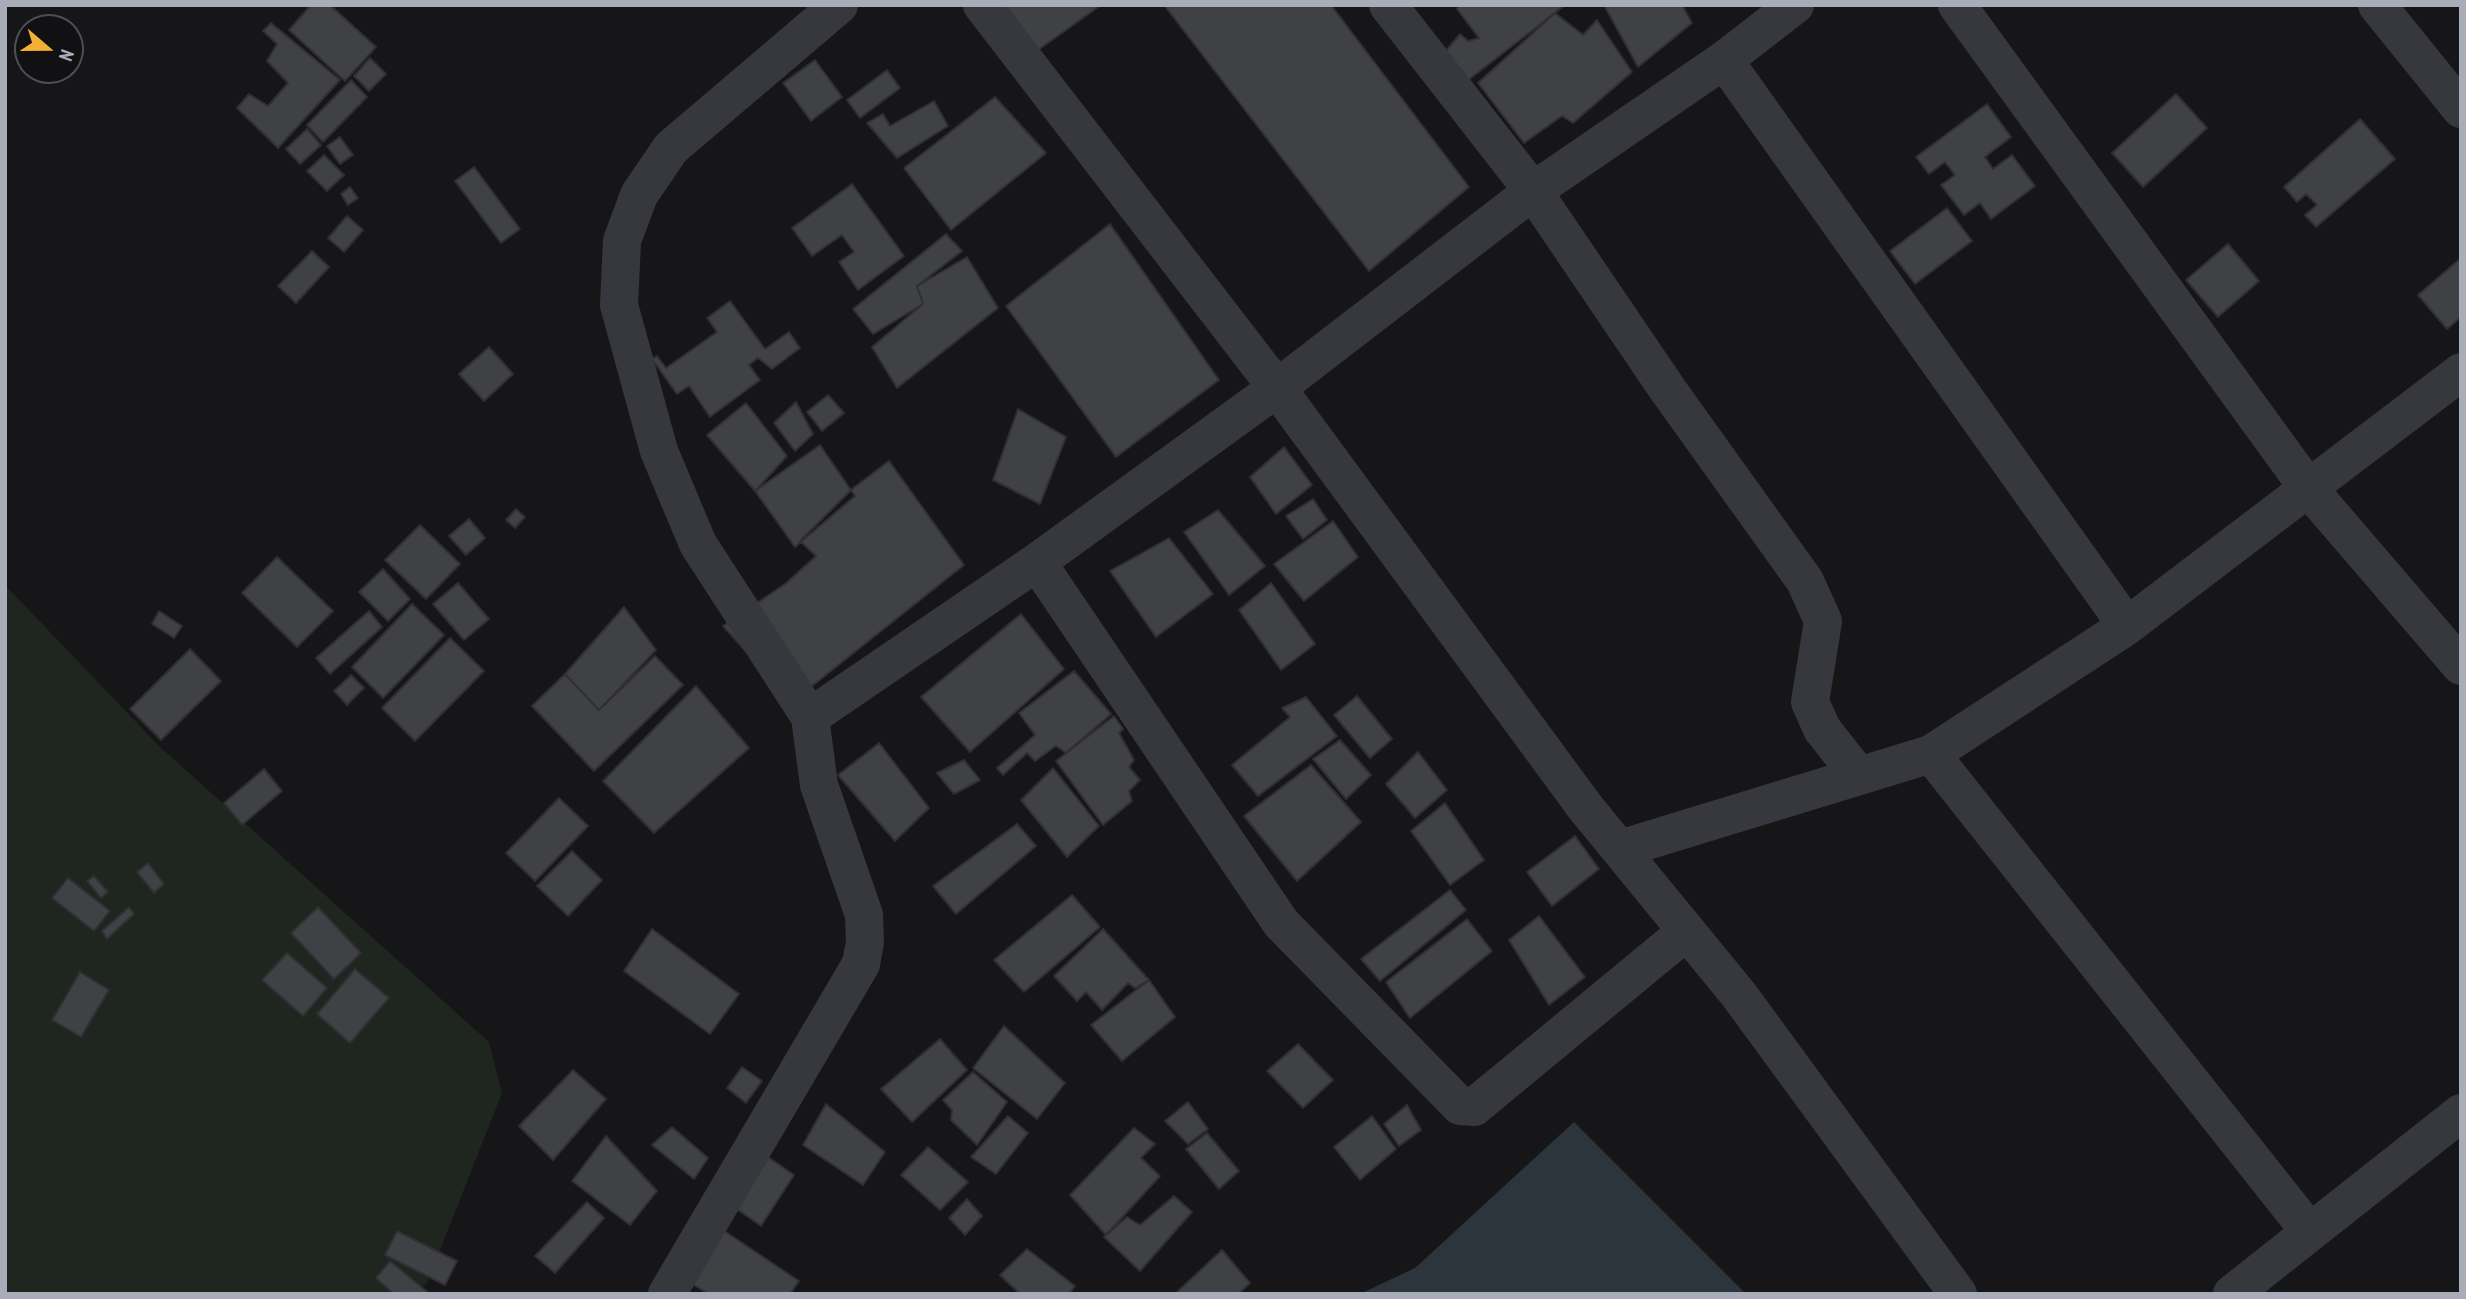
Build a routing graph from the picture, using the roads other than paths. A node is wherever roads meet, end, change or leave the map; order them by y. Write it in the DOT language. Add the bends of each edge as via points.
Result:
graph roads {
  1 [pos="839,5"];
  2 [pos="982,5"];
  3 [pos="1388,5"];
  4 [pos="1795,5"];
  5 [pos="1957,5"];
  6 [pos="2377,5"];
  7 [pos="1724,60"];
  8 [pos="2461,109"];
  9 [pos="1533,191"];
  10 [pos="2461,372"];
  11 [pos="1277,388"];
  12 [pos="2308,488"];
  13 [pos="1037,562"];
  14 [pos="2127,626"];
  15 [pos="2461,666"];
  16 [pos="810,718"];
  17 [pos="1931,754"];
  18 [pos="1859,776"];
  19 [pos="1620,849"];
  20 [pos="1687,931"];
  21 [pos="2461,1113"];
  22 [pos="2310,1232"];
  23 [pos="667,1294"];
  24 [pos="1958,1294"];
  25 [pos="2232,1294"];
  1 -- 16 [label="street" via="671,148 639,195 622,242 619,305 659,451 698,544"];
  2 -- 11 [label="street"];
  3 -- 9 [label="street"];
  4 -- 7 [label="street"];
  5 -- 12 [label="street"];
  6 -- 8 [label="street"];
  7 -- 9 [label="street"];
  7 -- 14 [label="street"];
  9 -- 11 [label="street"];
  9 -- 18 [label="street" via="1805,582 1823,621 1810,702 1822,729"];
  10 -- 12 [label="street"];
  11 -- 13 [label="street"];
  11 -- 19 [label="street"];
  12 -- 14 [label="street"];
  12 -- 15 [label="street"];
  13 -- 16 [label="street"];
  13 -- 20 [label="street" via="1282,923 1460,1106 1474,1107"];
  14 -- 17 [label="street"];
  16 -- 23 [label="street" via="819,785 864,915 866,942 860,964"];
  17 -- 18 [label="street"];
  17 -- 22 [label="street"];
  18 -- 19 [label="street"];
  19 -- 20 [label="street"];
  20 -- 24 [label="street"];
  21 -- 22 [label="street"];
  22 -- 25 [label="street"];
}
